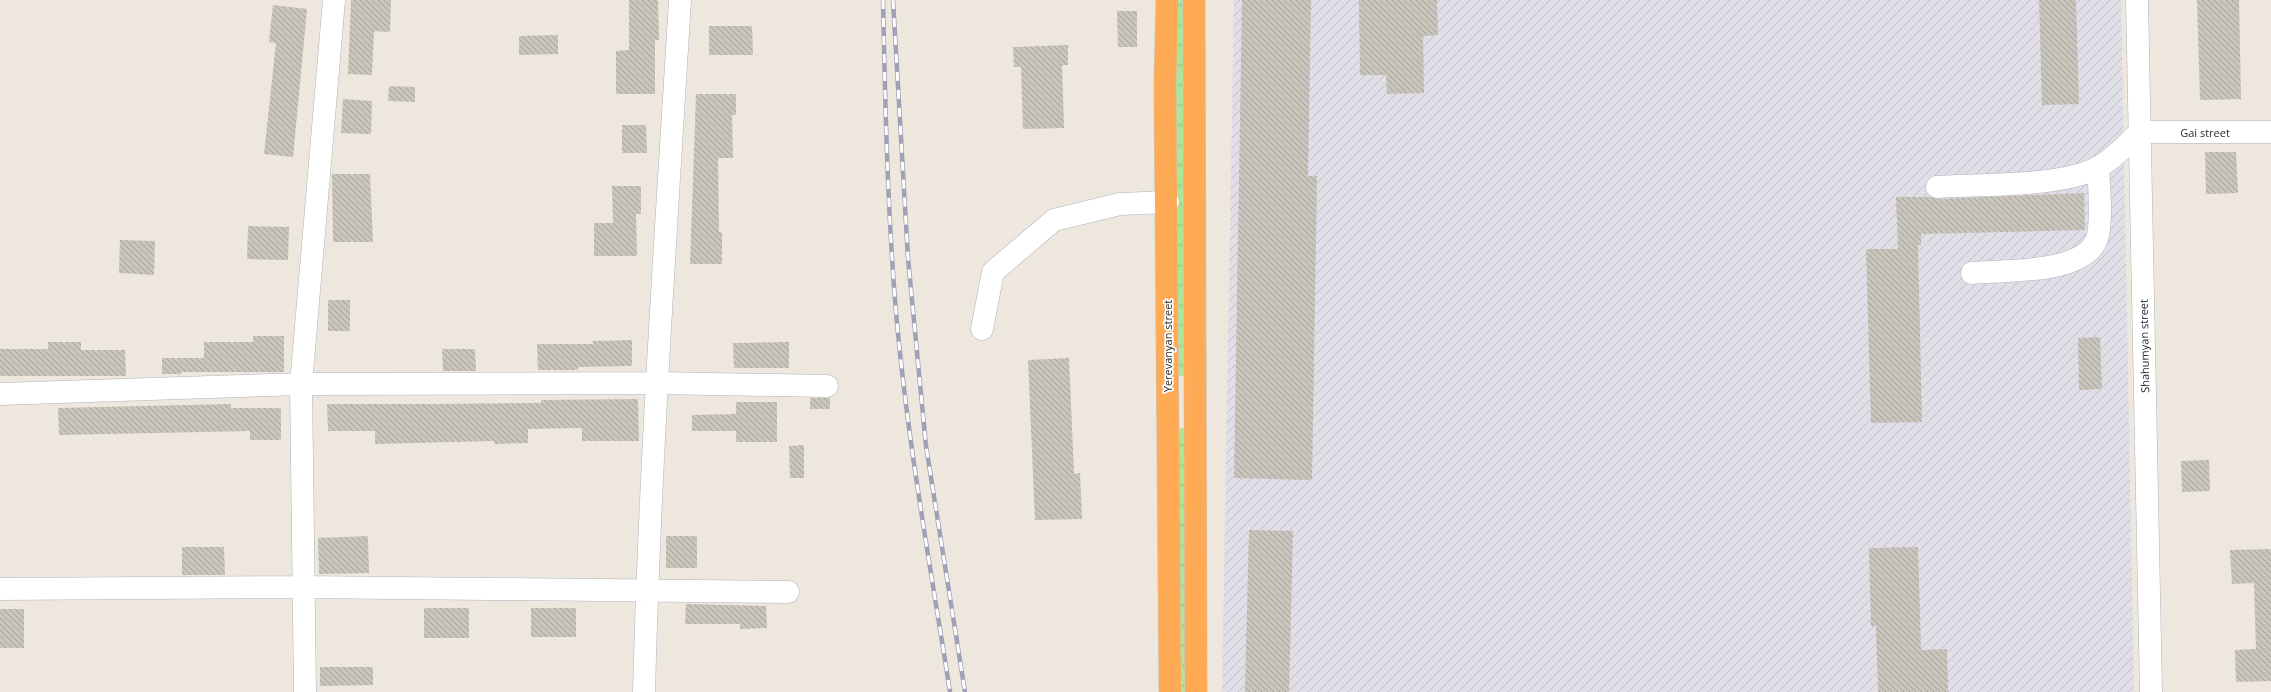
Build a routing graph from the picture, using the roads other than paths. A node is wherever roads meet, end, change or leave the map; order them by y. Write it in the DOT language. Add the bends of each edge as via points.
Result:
graph roads {
  1 [pos="334,0"];
  2 [pos="680,0"];
  3 [pos="1166,0"];
  4 [pos="1194,0"];
  5 [pos="2137,0"];
  6 [pos="1165,85"];
  7 [pos="1193,87"];
  8 [pos="2140,132"];
  9 [pos="2271,132"];
  10 [pos="2098,167"];
  11 [pos="1937,187"];
  12 [pos="1168,202"];
  13 [pos="1972,273"];
  14 [pos="982,328"];
  15 [pos="657,383"];
  16 [pos="301,384"];
  17 [pos="827,386"];
  18 [pos="0,394"];
  19 [pos="1194,397"];
  20 [pos="1167,399"];
  21 [pos="303,587"];
  22 [pos="0,589"];
  23 [pos="647,592"];
  24 [pos="788,592"];
  25 [pos="305,692"];
  26 [pos="644,692"];
  27 [pos="1170,692"];
  28 [pos="1196,692"];
  29 [pos="2151,692"];
  1 -- 16 [label="street"];
  2 -- 15 [label="street"];
  3 -- 6 [label="highway, Yerevanyan street"];
  4 -- 7 [label="highway"];
  5 -- 8 [label="street, Shahumyan street"];
  6 -- 7 [label="highway"];
  6 -- 12 [label="highway, Yerevanyan street"];
  7 -- 19 [label="highway"];
  8 -- 9 [label="street, Gai street"];
  8 -- 10 [label="street" via="2126,147"];
  8 -- 29 [label="street, Shahumyan street"];
  10 -- 11 [label="street" via="2079,175 2046,181"];
  10 -- 13 [label="street" via="2098,234 2094,246 2085,255 2073,262 2054,267"];
  12 -- 14 [label="street" via="1120,204 1054,220 993,272"];
  12 -- 20 [label="highway, Yerevanyan street"];
  15 -- 16 [label="street"];
  15 -- 17 [label="street"];
  15 -- 23 [label="street"];
  16 -- 18 [label="street"];
  16 -- 21 [label="street"];
  19 -- 20 [label="highway"];
  19 -- 28 [label="highway"];
  20 -- 27 [label="highway, Yerevanyan street"];
  21 -- 22 [label="street"];
  21 -- 23 [label="street"];
  21 -- 25 [label="street"];
  23 -- 24 [label="street"];
  23 -- 26 [label="street"];
}
